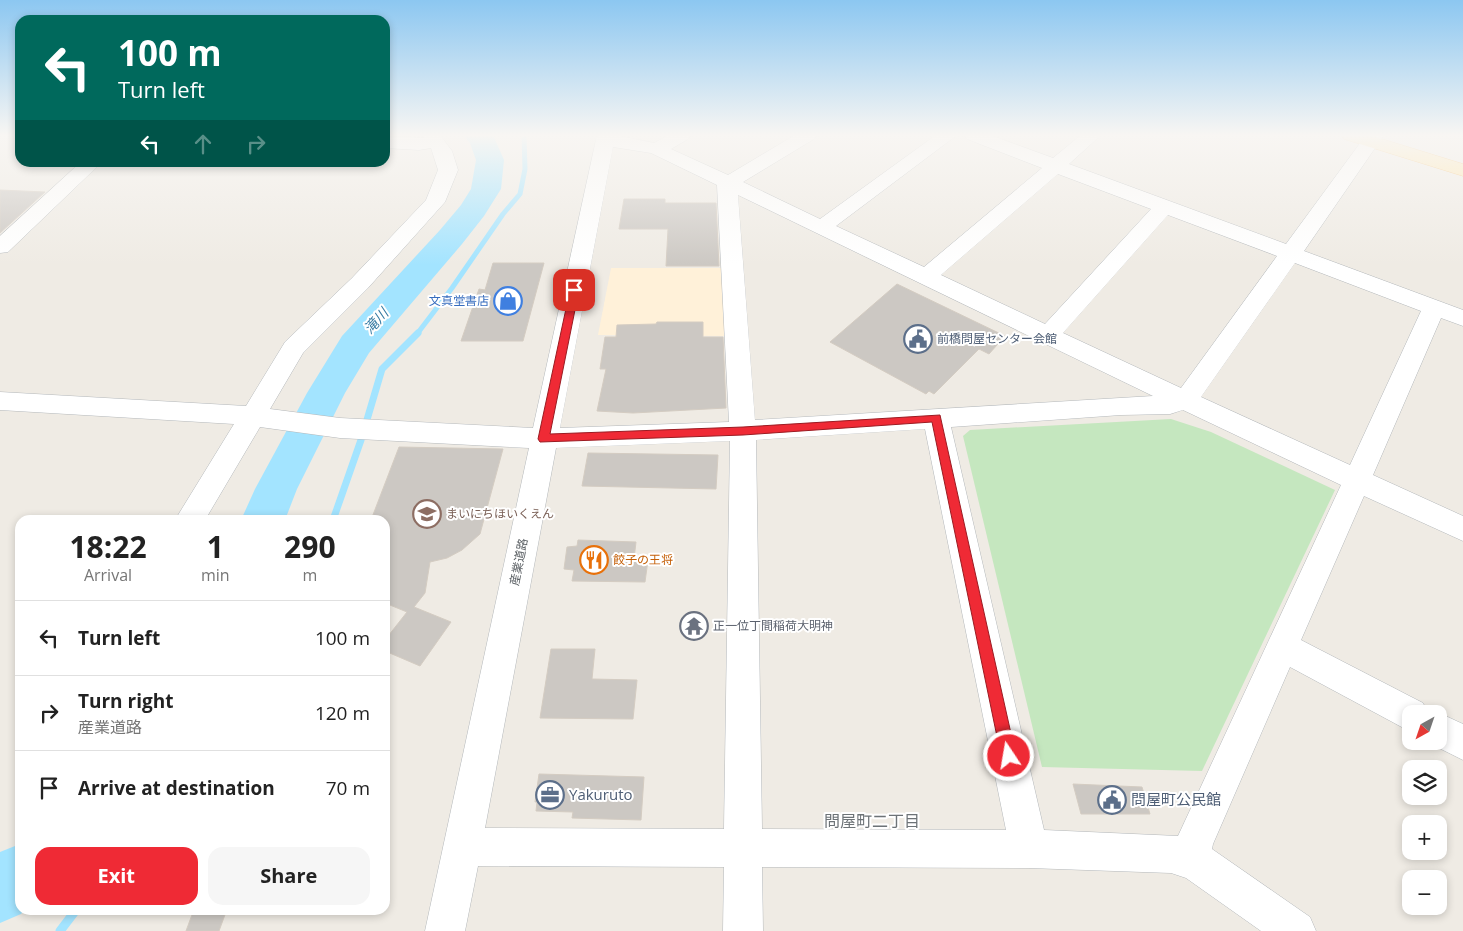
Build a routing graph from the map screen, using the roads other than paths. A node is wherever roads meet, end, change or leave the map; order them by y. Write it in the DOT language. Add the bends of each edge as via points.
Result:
graph roads {
  1 [pos="75,178"];
  2 [pos="446,178"];
  3 [pos="598,178"];
  4 [pos="716,178"];
  5 [pos="737,178"];
  6 [pos="888,178"];
  7 [pos="1042,178"];
  8 [pos="1091,178"];
  9 [pos="1341,178"];
  10 [pos="728,184"];
  11 [pos="1165,206"];
  12 [pos="822,227"];
  13 [pos="0,247"];
  14 [pos="1292,254"];
  15 [pos="926,277"];
  16 [pos="1434,308"];
  17 [pos="1463,318"];
  18 [pos="1049,334"];
  19 [pos="1184,400"];
  20 [pos="0,401"];
  21 [pos="261,417"];
  22 [pos="936,418"];
  23 [pos="743,431"];
  24 [pos="544,439"];
  25 [pos="1357,479"];
  26 [pos="193,515"];
  27 [pos="1463,529"];
  28 [pos="1283,647"];
  29 [pos="1402,710"];
  30 [pos="1448,735"];
  31 [pos="1463,743"];
  32 [pos="463,847"];
  33 [pos="742,848"];
  34 [pos="1029,849"];
  35 [pos="1186,856"];
  36 [pos="445,931"];
  37 [pos="743,931"];
  38 [pos="1296,931"];
  1 -- 13 [label="street"];
  2 -- 21 [label="street" via="435,202 294,348 256,414"];
  3 -- 24 [label="street, 産業道路"];
  4 -- 10 [label="street"];
  5 -- 10 [label="street"];
  6 -- 12 [label="street"];
  7 -- 15 [label="street"];
  8 -- 11 [label="street"];
  9 -- 14 [label="street"];
  10 -- 12 [label="street"];
  10 -- 23 [label="street"];
  11 -- 14 [label="street"];
  11 -- 18 [label="street"];
  12 -- 15 [label="street"];
  14 -- 16 [label="street"];
  14 -- 19 [label="street"];
  15 -- 18 [label="street"];
  16 -- 17 [label="street"];
  16 -- 25 [label="street"];
  18 -- 19 [label="street"];
  19 -- 22 [label="street" via="1170,404"];
  19 -- 25 [label="street"];
  20 -- 21 [label="street"];
  21 -- 24 [label="street" via="340,428"];
  21 -- 26 [label="street"];
  22 -- 23 [label="street"];
  22 -- 34 [label="street"];
  23 -- 24 [label="street"];
  23 -- 33 [label="street"];
  24 -- 32 [label="street, 産業道路"];
  25 -- 27 [label="street"];
  25 -- 28 [label="street"];
  28 -- 29 [label="street"];
  28 -- 35 [label="street" via="1191,856"];
  30 -- 31 [label="street"];
  32 -- 33 [label="street"];
  32 -- 36 [label="street, 産業道路"];
  33 -- 34 [label="street"];
  33 -- 37 [label="street"];
  34 -- 35 [label="street"];
  35 -- 38 [label="street"];
}
